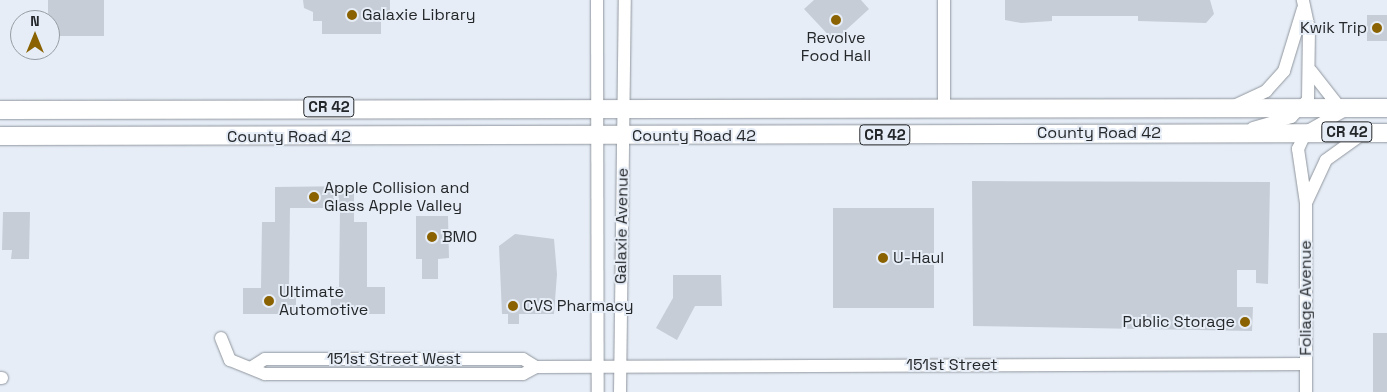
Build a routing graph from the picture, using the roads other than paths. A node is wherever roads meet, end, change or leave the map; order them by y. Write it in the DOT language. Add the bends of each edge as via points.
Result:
graph roads {
  1 [pos="597,0"];
  2 [pos="624,0"];
  3 [pos="944,0"];
  4 [pos="1303,4"];
  5 [pos="1311,71"];
  6 [pos="596,106"];
  7 [pos="624,107"];
  8 [pos="1229,108"];
  9 [pos="1302,108"];
  10 [pos="1346,108"];
  11 [pos="1387,108"];
  12 [pos="0,110"];
  13 [pos="944,110"];
  14 [pos="1236,132"];
  15 [pos="1285,132"];
  16 [pos="1306,132"];
  17 [pos="1365,133"];
  18 [pos="1387,133"];
  19 [pos="0,136"];
  20 [pos="597,137"];
  21 [pos="624,137"];
  22 [pos="1298,149"];
  23 [pos="1306,203"];
  24 [pos="221,338"];
  25 [pos="1306,364"];
  26 [pos="598,367"];
  27 [pos="620,367"];
  28 [pos="598,392"];
  29 [pos="620,392"];
  30 [pos="1306,392"];
  1 -- 6 [label="street, Galaxie Avenue"];
  2 -- 7 [label="street, Galaxie Avenue"];
  3 -- 13 [label="street"];
  4 -- 5 [label="street" via="1309,29"];
  4 -- 8 [label="street" via="1284,71 1266,91"];
  5 -- 9 [label="street" via="1310,91"];
  5 -- 10 [label="street"];
  6 -- 7 [label="highway, County Road 42 / CR 42"];
  6 -- 12 [label="highway, County Road 42 / CR 42"];
  6 -- 20 [label="street, Galaxie Avenue"];
  7 -- 13 [label="highway, County Road 42 / CR 42"];
  7 -- 21 [label="street, Galaxie Avenue"];
  8 -- 9 [label="highway, County Road 42 / CR 42"];
  8 -- 13 [label="highway, County Road 42 / CR 42"];
  9 -- 10 [label="highway, County Road 42 / CR 42"];
  9 -- 14 [label="street" via="1278,122"];
  10 -- 11 [label="highway, County Road 42 / CR 42"];
  10 -- 16 [label="street"];
  14 -- 15 [label="highway, County Road 42 / CR 42"];
  14 -- 21 [label="highway, County Road 42 / CR 42"];
  15 -- 16 [label="highway, County Road 42 / CR 42"];
  15 -- 22 [label="street"];
  16 -- 17 [label="highway, County Road 42 / CR 42"];
  16 -- 22 [label="street"];
  17 -- 18 [label="highway, County Road 42 / CR 42"];
  17 -- 23 [label="street, Foliage Avenue" via="1326,160"];
  19 -- 20 [label="highway, County Road 42 / CR 42"];
  20 -- 21 [label="highway, County Road 42 / CR 42"];
  20 -- 26 [label="street, Galaxie Avenue"];
  21 -- 27 [label="street, Galaxie Avenue"];
  22 -- 23 [label="street, Foliage Avenue"];
  23 -- 25 [label="street, Foliage Avenue"];
  24 -- 26 [label="street, 151st Street West" via="230,360 252,367 274,359 523,359 536,367"];
  25 -- 27 [label="street, 151st Street"];
  25 -- 30 [label="street, Foliage Avenue"];
  26 -- 27 [label="street, 151st Street"];
  26 -- 28 [label="street, Galaxie Avenue"];
  27 -- 29 [label="street, Galaxie Avenue"];
}
